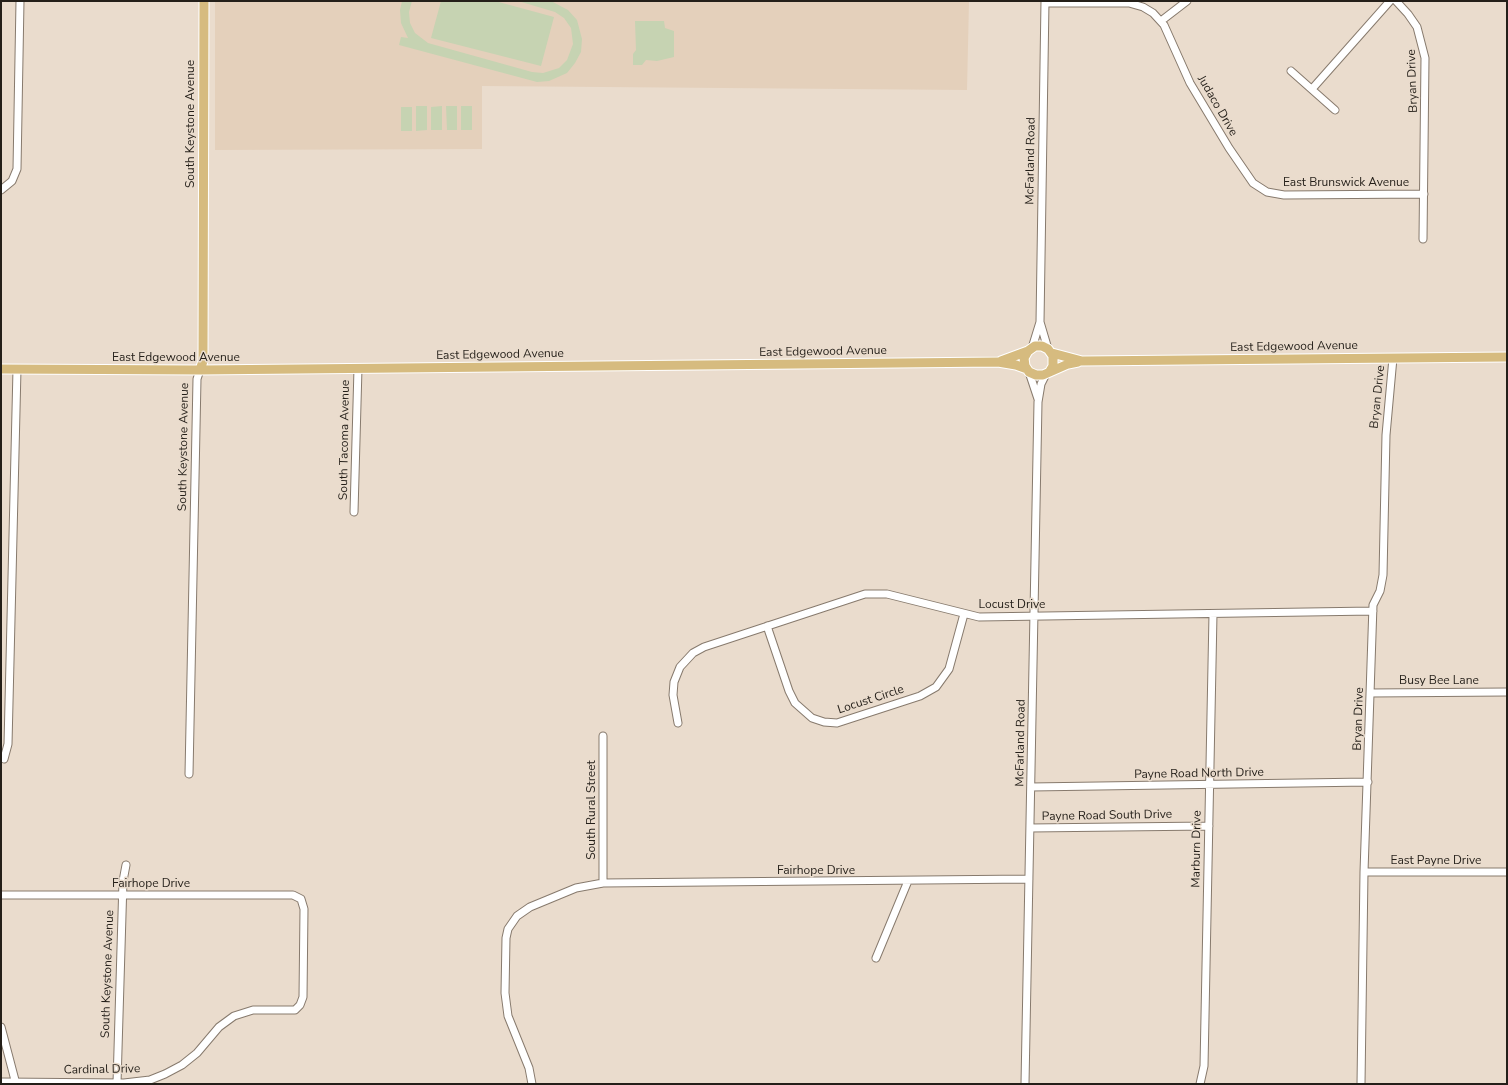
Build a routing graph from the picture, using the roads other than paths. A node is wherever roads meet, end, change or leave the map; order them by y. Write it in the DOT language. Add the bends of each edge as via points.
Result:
graph roads {
  1 [pos="20,1"];
  2 [pos="204,1"];
  3 [pos="1187,1"];
  4 [pos="1390,1"];
  5 [pos="1396,1"];
  6 [pos="1045,2"];
  7 [pos="1161,21"];
  8 [pos="1292,72"];
  9 [pos="1312,89"];
  10 [pos="1335,110"];
  11 [pos="1,190"];
  12 [pos="1268,192"];
  13 [pos="1424,194"];
  14 [pos="1423,239"];
  15 [pos="1040,322"];
  16 [pos="1030,349"];
  17 [pos="1050,351"];
  18 [pos="1507,357"];
  19 [pos="1393,358"];
  20 [pos="1082,361"];
  21 [pos="998,362"];
  22 [pos="358,368"];
  23 [pos="1,369"];
  24 [pos="18,369"];
  25 [pos="200,370"];
  26 [pos="1028,371"];
  27 [pos="1048,372"];
  28 [pos="1038,402"];
  29 [pos="354,512"];
  30 [pos="1373,611"];
  31 [pos="964,614"];
  32 [pos="1213,614"];
  33 [pos="1034,616"];
  34 [pos="767,626"];
  35 [pos="1507,692"];
  36 [pos="1371,693"];
  37 [pos="678,723"];
  38 [pos="604,736"];
  39 [pos="4,759"];
  40 [pos="189,774"];
  41 [pos="1368,782"];
  42 [pos="1209,784"];
  43 [pos="1031,788"];
  44 [pos="1209,826"];
  45 [pos="1030,828"];
  46 [pos="126,865"];
  47 [pos="1364,872"];
  48 [pos="1507,872"];
  49 [pos="1029,879"];
  50 [pos="908,881"];
  51 [pos="603,883"];
  52 [pos="1,895"];
  53 [pos="123,895"];
  54 [pos="876,958"];
  55 [pos="298,1006"];
  56 [pos="1,1027"];
  57 [pos="1,1082"];
  58 [pos="16,1083"];
  59 [pos="117,1083"];
  60 [pos="532,1084"];
  61 [pos="1025,1084"];
  62 [pos="1200,1084"];
  63 [pos="1361,1084"];
  1 -- 11 [label="street" via="17,169 11,183"];
  2 -- 25 [label="main road, South Keystone Avenue" via="203,361"];
  3 -- 7 [label="street"];
  4 -- 9 [label="street"];
  5 -- 13 [label="street, Bryan Drive" via="1416,28 1425,58"];
  6 -- 7 [label="street" via="1129,3 1146,8"];
  6 -- 15 [label="street, McFarland Road"];
  7 -- 12 [label="street, Judaco Drive" via="1190,83 1229,148 1253,183"];
  8 -- 9 [label="street"];
  9 -- 10 [label="street"];
  12 -- 13 [label="street, East Brunswick Avenue" via="1284,195"];
  13 -- 14 [label="street, Bryan Drive"];
  15 -- 16 [label="street, McFarland Road"];
  15 -- 17 [label="street, McFarland Road"];
  16 -- 17 [label="main road, East Edgewood Avenue" via="1042,346"];
  16 -- 21 [label="main road, East Edgewood Avenue"];
  16 -- 26 [label="main road" via="1024,358"];
  17 -- 20 [label="main road, East Edgewood Avenue"];
  17 -- 27 [label="main road" via="1054,362"];
  18 -- 19 [label="main road, East Edgewood Avenue"];
  19 -- 20 [label="main road, East Edgewood Avenue"];
  19 -- 30 [label="street, Bryan Drive" via="1386,435 1384,575"];
  20 -- 27 [label="main road, East Edgewood Avenue"];
  21 -- 22 [label="main road, East Edgewood Avenue"];
  21 -- 26 [label="main road, East Edgewood Avenue" via="1016,365"];
  22 -- 25 [label="main road, East Edgewood Avenue"];
  22 -- 29 [label="street, South Tacoma Avenue"];
  23 -- 24 [label="main road, East Edgewood Avenue"];
  24 -- 25 [label="main road, East Edgewood Avenue"];
  24 -- 39 [label="street" via="8,744"];
  25 -- 40 [label="street, South Keystone Avenue" via="197,379"];
  26 -- 27 [label="main road, East Edgewood Avenue" via="1039,376"];
  26 -- 28 [label="street, McFarland Road"];
  27 -- 28 [label="street, McFarland Road" via="1041,384"];
  28 -- 33 [label="street, McFarland Road"];
  30 -- 32 [label="street, Locust Drive"];
  30 -- 36 [label="street, Bryan Drive"];
  31 -- 33 [label="street, Locust Drive" via="983,617"];
  31 -- 34 [label="street, Locust Drive" via="887,594 874,594 852,597"];
  31 -- 34 [label="street, Locust Circle" via="949,669 936,687 920,696 837,723 812,718 795,703"];
  32 -- 33 [label="street, Locust Drive"];
  32 -- 42 [label="street, Marburn Drive"];
  33 -- 43 [label="street, McFarland Road"];
  34 -- 37 [label="street, Locust Drive" via="704,647 686,660 678,670 673,685"];
  35 -- 36 [label="street, Busy Bee Lane"];
  36 -- 41 [label="street, Bryan Drive"];
  38 -- 51 [label="street, South Rural Street"];
  41 -- 42 [label="street, Payne Road North Drive"];
  41 -- 47 [label="street, Bryan Drive"];
  42 -- 43 [label="street, Payne Road North Drive"];
  42 -- 44 [label="street, Marburn Drive"];
  43 -- 45 [label="street, McFarland Road"];
  44 -- 45 [label="street, Payne Road South Drive"];
  44 -- 62 [label="street, Marburn Drive" via="1204,1066"];
  45 -- 49 [label="street, McFarland Road"];
  46 -- 53 [label="street, South Keystone Avenue"];
  47 -- 48 [label="street, East Payne Drive"];
  47 -- 63 [label="street, Bryan Drive"];
  49 -- 50 [label="street, Fairhope Drive"];
  49 -- 61 [label="street, McFarland Road"];
  50 -- 51 [label="street, Fairhope Drive"];
  50 -- 54 [label="street"];
  51 -- 60 [label="street, Fairhope Drive" via="576,888 530,907 517,916 508,929 505,1003 529,1068"];
  52 -- 53 [label="street, Fairhope Drive"];
  53 -- 55 [label="street, Fairhope Drive" via="293,895 299,898 304,909 303,997"];
  53 -- 59 [label="street, South Keystone Avenue"];
  55 -- 59 [label="street, Cardinal Drive" via="290,1011 253,1010 240,1013 223,1022 197,1053 182,1065 150,1080"];
  56 -- 58 [label="street"];
  57 -- 58 [label="street, Cardinal Drive"];
  58 -- 59 [label="street, Cardinal Drive"];
}
